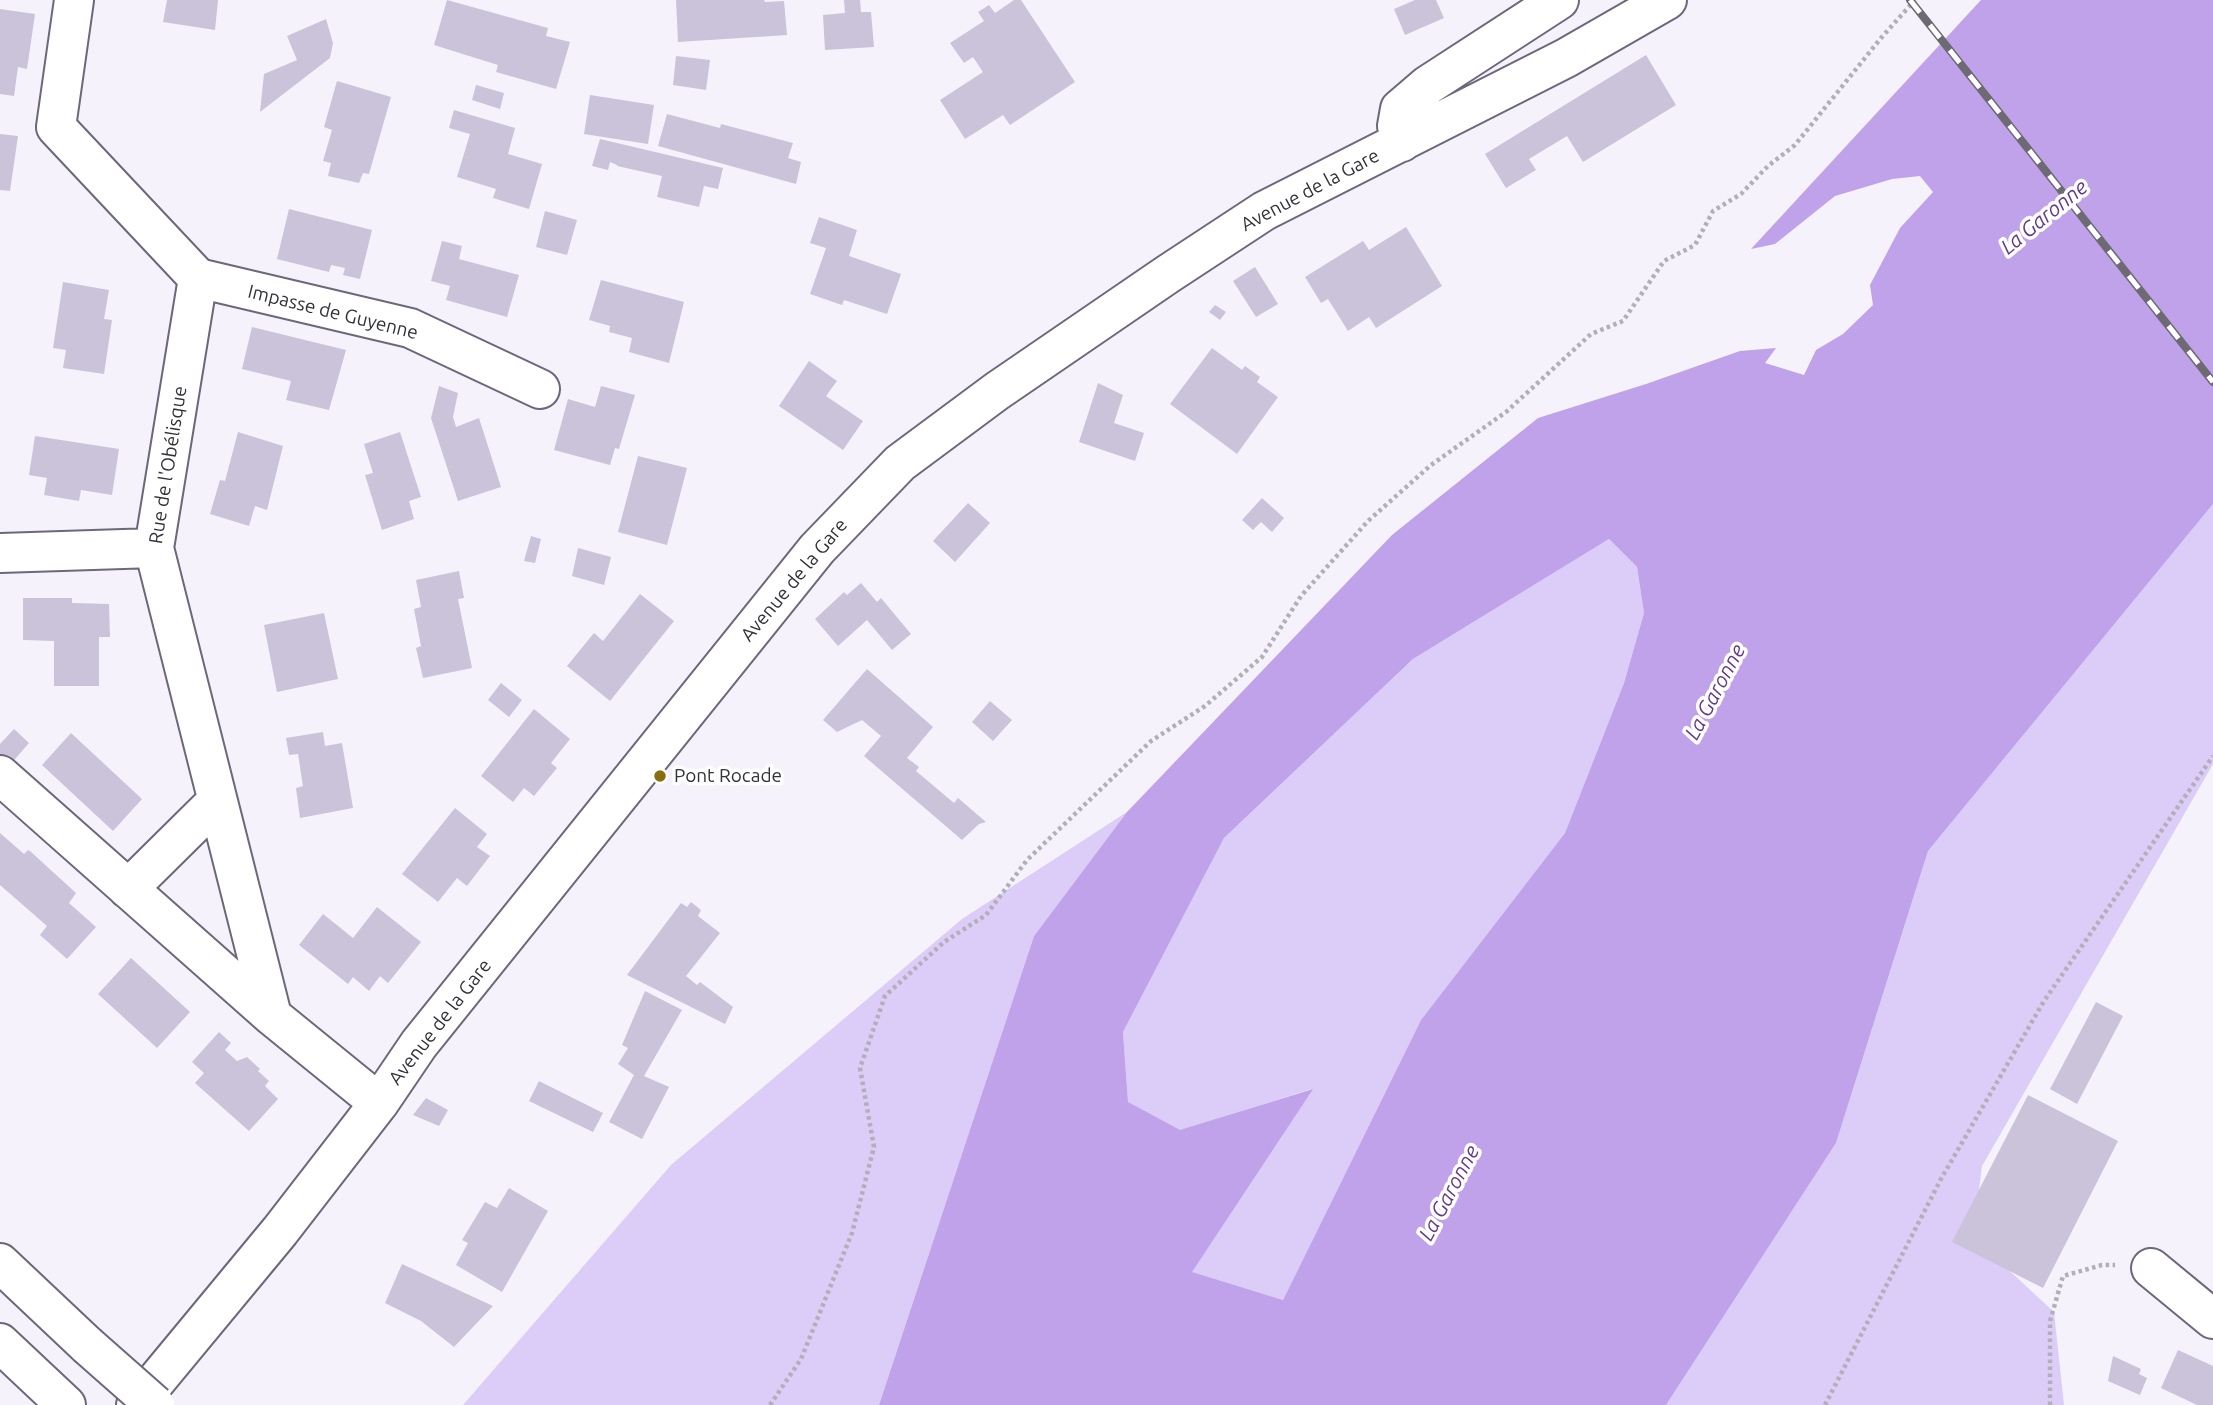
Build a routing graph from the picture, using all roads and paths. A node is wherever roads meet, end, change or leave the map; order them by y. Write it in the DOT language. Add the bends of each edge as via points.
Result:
graph roads {
  1 [pos="74,0"];
  2 [pos="1559,0"];
  3 [pos="1667,0"];
  4 [pos="1915,0"];
  5 [pos="1402,142"];
  6 [pos="198,278"];
  7 [pos="540,389"];
  8 [pos="154,548"];
  9 [pos="0,553"];
  10 [pos="2213,756"];
  11 [pos="0,775"];
  12 [pos="216,801"];
  13 [pos="128,889"];
  14 [pos="272,1016"];
  15 [pos="379,1103"];
  16 [pos="0,1263"];
  17 [pos="2151,1268"];
  18 [pos="2213,1318"];
  19 [pos="0,1343"];
  20 [pos="57,1396"];
  21 [pos="136,1405"];
  22 [pos="155,1405"];
  23 [pos="769,1405"];
  24 [pos="1825,1405"];
  25 [pos="2049,1405"];
  1 -- 6 [label="main road" via="56,127"];
  2 -- 5 [label="main road" via="1427,85 1400,109 1397,126"];
  3 -- 5 [label="main road, Avenue de la Gare"];
  4 -- 23 [label="path" via="1795,145 1741,194 1713,211 1695,245 1664,261 1623,321 1591,334 1506,412 1431,465 1367,521 1301,596 1262,657 1205,706 1151,741 1027,860 986,915 944,942 885,996 860,1068 874,1147 852,1233 801,1359"];
  5 -- 15 [label="main road, Avenue de la Gare" via="1264,211 997,391 900,463 817,549 419,1044"];
  6 -- 7 [label="main road, Impasse de Guyenne" via="410,328"];
  6 -- 8 [label="main road, Rue de l'Obélisque"];
  8 -- 9 [label="main road"];
  8 -- 12 [label="main road, Rue de l'Obélisque"];
  10 -- 24 [label="path" via="2044,1001 1941,1179"];
  11 -- 13 [label="main road"];
  12 -- 13 [label="main road"];
  12 -- 14 [label="main road, Rue de l'Obélisque"];
  13 -- 14 [label="main road"];
  14 -- 15 [label="main road"];
  15 -- 21 [label="main road, Avenue de la Gare"];
  16 -- 22 [label="main road, bridge"];
  17 -- 18 [label="main road"];
  17 -- 25 [label="path" via="2102,1265 2063,1276 2050,1321"];
  19 -- 20 [label="main road"];
}
